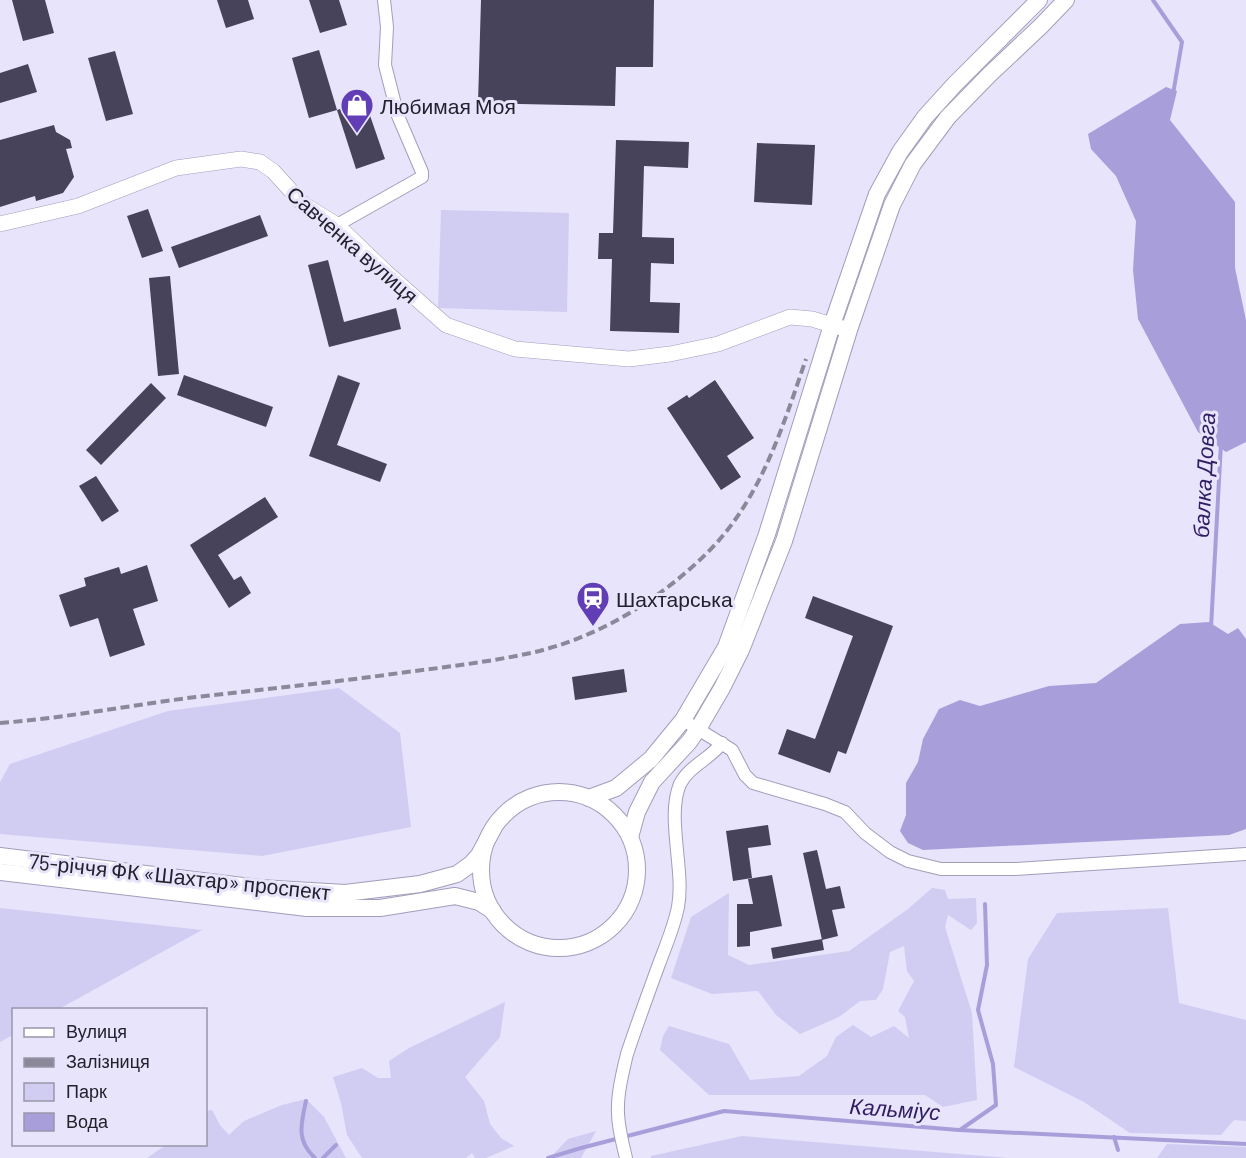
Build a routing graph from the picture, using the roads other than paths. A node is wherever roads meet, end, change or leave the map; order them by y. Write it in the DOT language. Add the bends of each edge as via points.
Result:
graph roads {
  1 [pos="384,0"];
  2 [pos="1039,0"];
  3 [pos="1065,0"];
  4 [pos="0,224"];
  5 [pos="337,225"];
  6 [pos="832,325"];
  7 [pos="849,330"];
  8 [pos="683,720"];
  9 [pos="698,729"];
  10 [pos="722,743"];
  11 [pos="589,798"];
  12 [pos="493,829"];
  13 [pos="630,837"];
  14 [pos="1246,854"];
  15 [pos="0,856"];
  16 [pos="0,872"];
  17 [pos="493,911"];
  18 [pos="625,1154"];
  1 -- 5 [label="street" via="385,65 398,116 422,177"];
  2 -- 6 [label="main road" via="955,84 900,152 877,194"];
  3 -- 7 [label="main road" via="948,117 913,164 892,205"];
  4 -- 5 [label="street, Савченка вулиця" via="78,206 176,168 241,159 266,166 303,204"];
  5 -- 6 [label="street, Савченка вулиця" via="446,326 514,349 629,359 718,344 790,317 812,318"];
  6 -- 7 [label="street, Савченка вулиця"];
  6 -- 8 [label="main road" via="767,534 726,647"];
  7 -- 9 [label="main road" via="784,541 741,650"];
  8 -- 9 [label="street"];
  8 -- 11 [label="main road" via="632,776 616,788"];
  9 -- 10 [label="street"];
  9 -- 13 [label="main road" via="652,782"];
  10 -- 14 [label="street" via="732,750 753,783 845,812 890,852 941,869"];
  10 -- 18 [label="street" via="688,772 680,786 676,808 678,908 627,1054 618,1106"];
  11 -- 12 [label="main road" via="546,793 507,812"];
  11 -- 13 [label="main road" via="613,814"];
  12 -- 15 [label="main road, 75-річчя ФК «Шахтар» проспект" via="479,855 465,869 446,878 345,893 260,888"];
  12 -- 17 [label="main road" via="481,870 486,898"];
  13 -- 17 [label="main road" via="637,879 632,900 606,933 587,944 566,948 534,944 506,928"];
  16 -- 17 [label="main road, 75-річчя ФК «Шахтар» проспект" via="307,908 380,908 455,896"];
}
